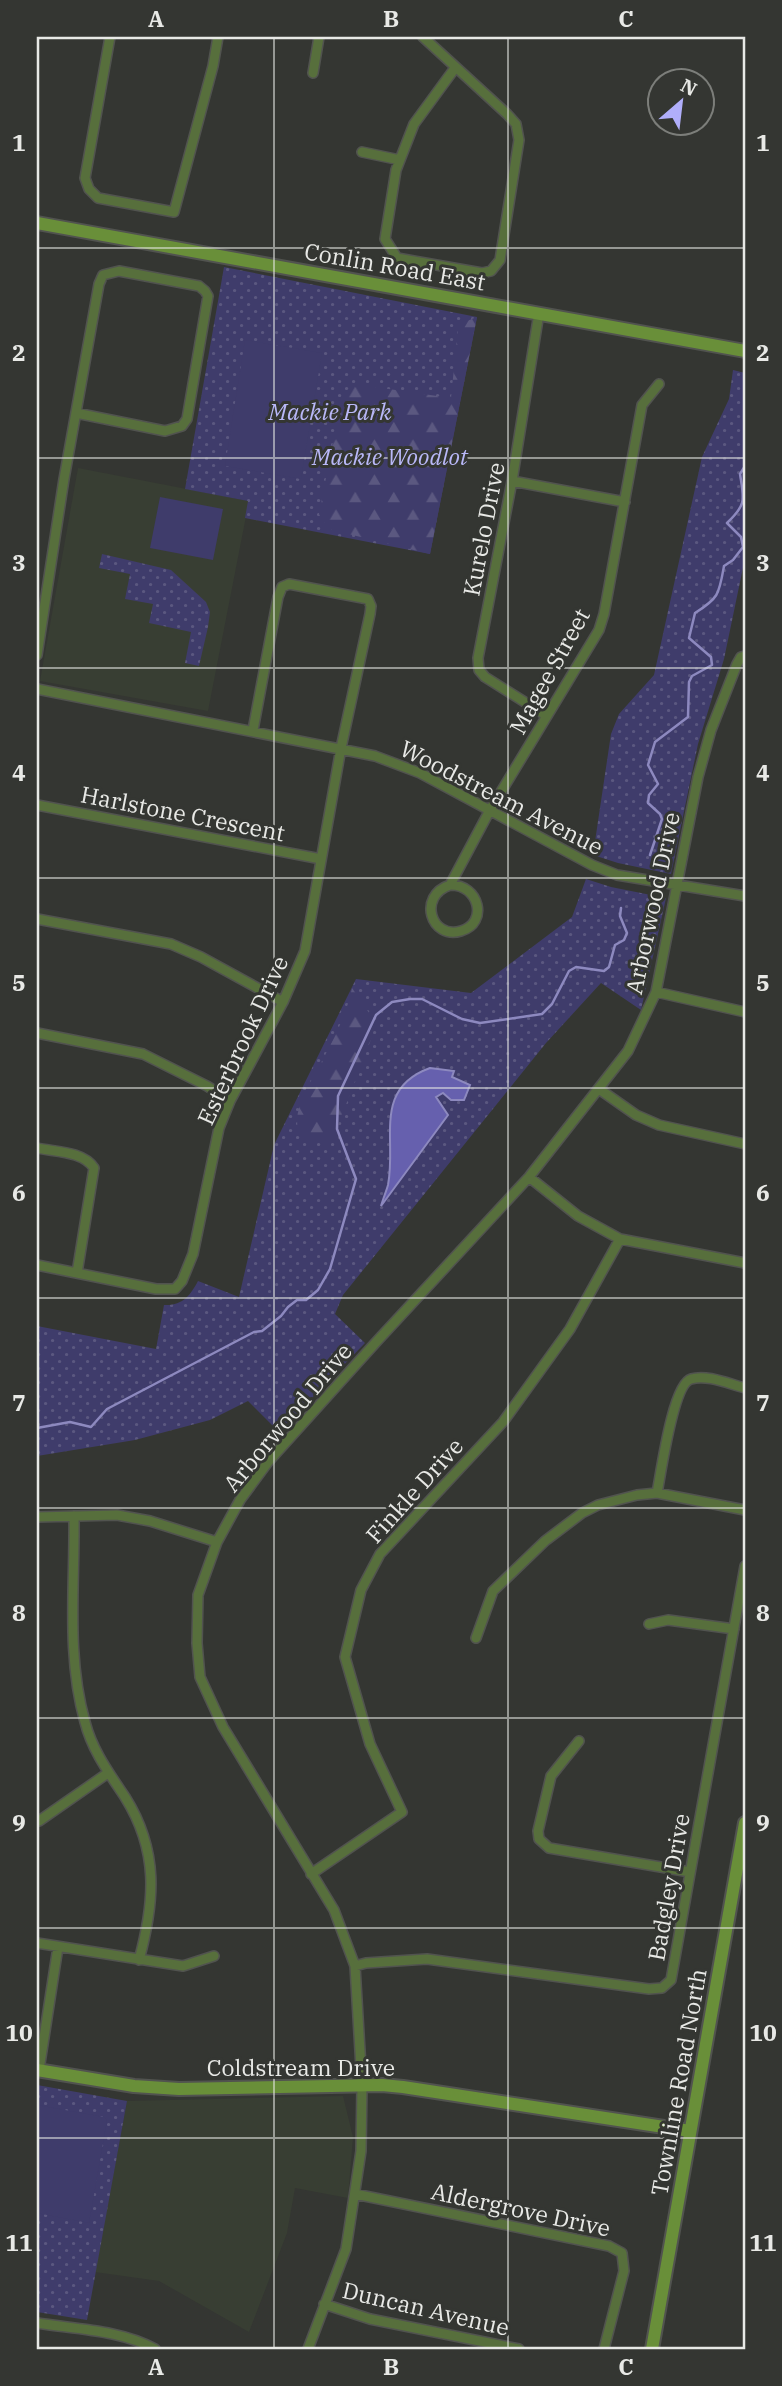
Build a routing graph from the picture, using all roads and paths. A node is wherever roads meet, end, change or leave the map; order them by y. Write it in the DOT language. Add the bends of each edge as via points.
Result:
graph roads {
  1 [pos="110,37"];
  2 [pos="218,37"];
  3 [pos="319,37"];
  4 [pos="423,37"];
  5 [pos="455,68"];
  6 [pos="313,74"];
  7 [pos="362,152"];
  8 [pos="400,160"];
  9 [pos="37,223"];
  10 [pos="539,313"];
  11 [pos="745,351"];
  12 [pos="659,384"];
  13 [pos="76,414"];
  14 [pos="512,481"];
  15 [pos="625,502"];
  16 [pos="37,655"];
  17 [pos="745,656"];
  18 [pos="37,689"];
  19 [pos="547,716"];
  20 [pos="253,730"];
  21 [pos="341,748"];
  22 [pos="37,805"];
  23 [pos="491,810"];
  24 [pos="321,859"];
  25 [pos="678,884"];
  26 [pos="450,886"];
  27 [pos="745,896"];
  28 [pos="37,919"];
  29 [pos="656,992"];
  30 [pos="283,1002"];
  31 [pos="745,1012"];
  32 [pos="37,1033"];
  33 [pos="599,1089"];
  34 [pos="229,1101"];
  35 [pos="745,1144"];
  36 [pos="37,1148"];
  37 [pos="529,1177"];
  38 [pos="620,1239"];
  39 [pos="745,1263"];
  40 [pos="37,1265"];
  41 [pos="77,1273"];
  42 [pos="745,1388"];
  43 [pos="657,1493"];
  44 [pos="745,1510"];
  45 [pos="74,1516"];
  46 [pos="37,1517"];
  47 [pos="217,1542"];
  48 [pos="745,1566"];
  49 [pos="649,1624"];
  50 [pos="734,1629"];
  51 [pos="476,1638"];
  52 [pos="579,1741"];
  53 [pos="108,1773"];
  54 [pos="39,1821"];
  55 [pos="745,1823"];
  56 [pos="690,1872"];
  57 [pos="311,1874"];
  58 [pos="37,1943"];
  59 [pos="58,1947"];
  60 [pos="214,1956"];
  61 [pos="139,1960"];
  62 [pos="355,1966"];
  63 [pos="38,2070"];
  64 [pos="362,2085"];
  65 [pos="690,2131"];
  66 [pos="355,2194"];
  67 [pos="324,2304"];
  68 [pos="37,2323"];
  69 [pos="155,2349"];
  70 [pos="308,2349"];
  71 [pos="519,2349"];
  72 [pos="604,2349"];
  73 [pos="652,2349"];
  1 -- 2 [label="street" via="85,178 89,189 98,198 174,212"];
  3 -- 6 [label="street"];
  4 -- 5 [label="street"];
  5 -- 8 [label="street" via="414,124"];
  5 -- 8 [label="street" via="516,124 519,140 500,260 491,271 397,258 385,239"];
  7 -- 8 [label="street"];
  9 -- 10 [label="street, Conlin Road East"];
  10 -- 11 [label="street, Conlin Road East"];
  10 -- 14 [label="street, Kurelo Drive"];
  12 -- 15 [label="street, Magee Street" via="642,405"];
  13 -- 13 [label="street" via="165,431 182,426 187,419 208,296 205,291 199,286 119,271 103,275"];
  13 -- 16 [label="street"];
  14 -- 15 [label="street"];
  14 -- 19 [label="street, Kurelo Drive" via="479,670"];
  15 -- 19 [label="street, Magee Street" via="601,622"];
  17 -- 25 [label="street, Arborwood Drive" via="737,664 711,730"];
  18 -- 20 [label="street, Woodstream Avenue"];
  19 -- 23 [label="street, Magee Street"];
  20 -- 21 [label="street, Woodstream Avenue"];
  20 -- 21 [label="street, Esterbrook Drive" via="282,587 289,584 368,599 371,606"];
  21 -- 23 [label="street, Woodstream Avenue" via="375,755 419,773"];
  21 -- 24 [label="street, Esterbrook Drive"];
  22 -- 24 [label="street, Harlstone Crescent"];
  23 -- 25 [label="street, Woodstream Avenue" via="617,875"];
  23 -- 26 [label="street, Magee Street"];
  24 -- 30 [label="street, Esterbrook Drive" via="305,951"];
  25 -- 27 [label="street, Woodstream Avenue"];
  25 -- 29 [label="street, Arborwood Drive"];
  26 -- 26 [label="street" via="464,887 476,900 477,915 461,932 446,931 431,914 433,899"];
  28 -- 30 [label="street" via="171,944"];
  29 -- 31 [label="street"];
  29 -- 33 [label="street, Arborwood Drive" via="628,1051"];
  30 -- 34 [label="street, Esterbrook Drive"];
  32 -- 34 [label="street" via="143,1054"];
  33 -- 35 [label="street" via="659,1125"];
  33 -- 37 [label="street, Arborwood Drive"];
  34 -- 41 [label="street, Esterbrook Drive" via="214,1148 192,1254 176,1289"];
  36 -- 41 [label="street" via="79,1156 94,1168"];
  37 -- 38 [label="street" via="578,1216"];
  37 -- 47 [label="street, Arborwood Drive" via="268,1462"];
  38 -- 39 [label="street"];
  38 -- 57 [label="street, Finkle Drive" via="570,1329 503,1422 380,1554 361,1590 345,1657 370,1744 402,1812"];
  40 -- 41 [label="street, Esterbrook Drive"];
  42 -- 43 [label="street" via="701,1377 683,1383"];
  43 -- 44 [label="street"];
  43 -- 51 [label="street" via="598,1505 545,1541 493,1591"];
  45 -- 46 [label="street"];
  45 -- 47 [label="street" via="117,1515"];
  45 -- 53 [label="street" via="74,1661 85,1724"];
  47 -- 57 [label="street, Arborwood Drive" via="198,1595 200,1677 223,1727"];
  48 -- 50 [label="street, Badgley Drive"];
  49 -- 50 [label="street" via="668,1620"];
  50 -- 56 [label="street, Badgley Drive"];
  52 -- 56 [label="street" via="551,1776 538,1830 540,1839 549,1848"];
  53 -- 54 [label="street"];
  53 -- 61 [label="street" via="139,1823 149,1854 153,1888"];
  55 -- 65 [label="street, Townline Road North"];
  56 -- 62 [label="street, Badgley Drive" via="671,1980 662,1988 427,1959"];
  57 -- 62 [label="street, Arborwood Drive" via="334,1910"];
  58 -- 59 [label="street"];
  59 -- 61 [label="street"];
  59 -- 63 [label="street"];
  60 -- 61 [label="street" via="183,1966"];
  62 -- 64 [label="street, Arborwood Drive"];
  63 -- 64 [label="street, Coldstream Drive" via="179,2089"];
  64 -- 65 [label="street, Coldstream Drive" via="403,2087"];
  64 -- 66 [label="street, Arborwood Drive" via="363,2125"];
  65 -- 73 [label="street, Townline Road North"];
  66 -- 67 [label="street, Arborwood Drive" via="346,2249"];
  66 -- 72 [label="street, Aldergrove Drive" via="609,2246 622,2253 624,2271"];
  67 -- 70 [label="street, Arborwood Drive"];
  67 -- 71 [label="street, Duncan Avenue" via="370,2319"];
  68 -- 69 [label="street" via="131,2339"];
}
